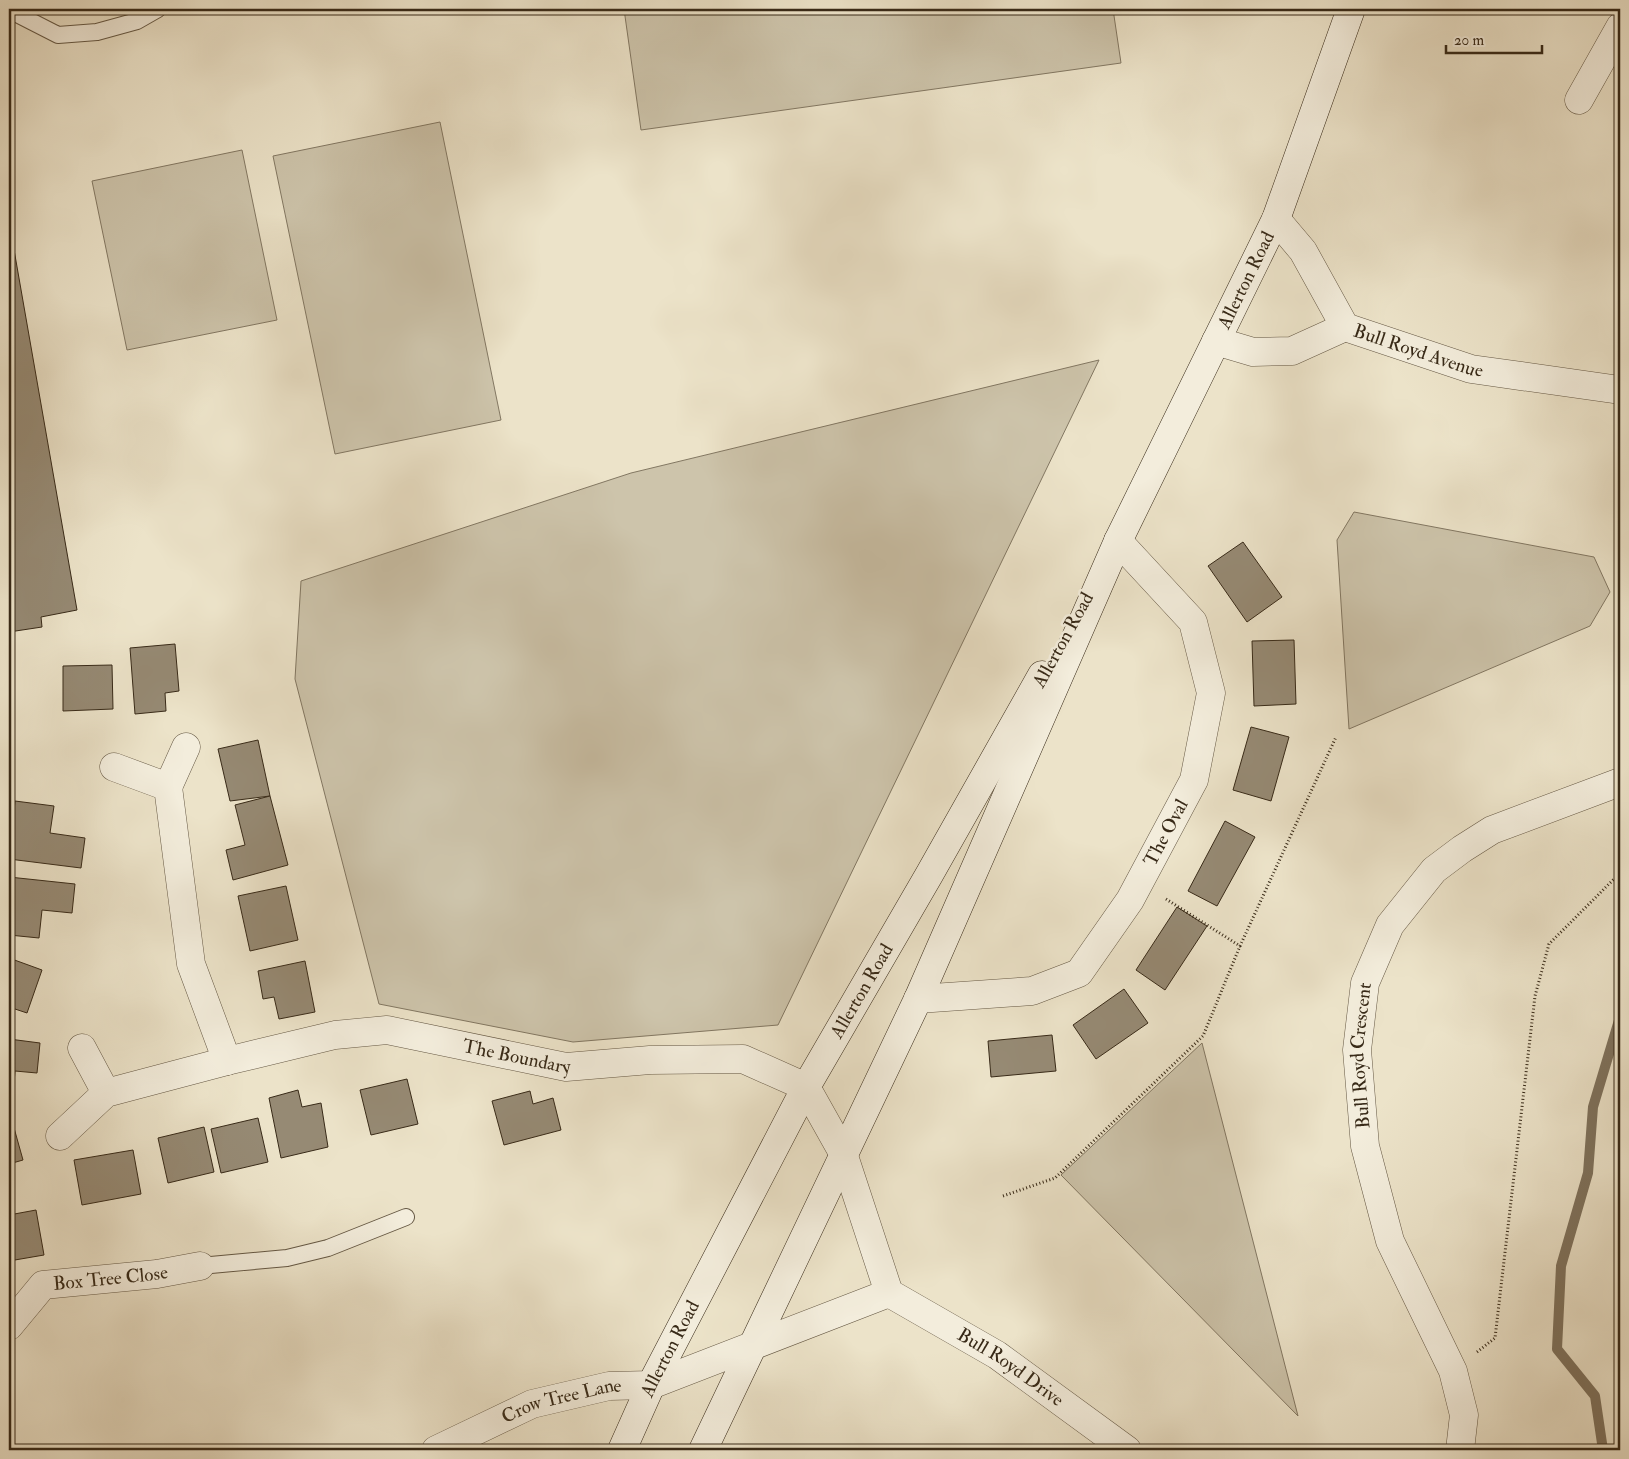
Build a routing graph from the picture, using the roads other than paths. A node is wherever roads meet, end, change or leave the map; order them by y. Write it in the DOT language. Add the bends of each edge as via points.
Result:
graph roads {
  1 [pos="158,9"];
  2 [pos="1351,9"];
  3 [pos="10,13"];
  4 [pos="1620,27"];
  5 [pos="1579,100"];
  6 [pos="1276,219"];
  7 [pos="1345,327"];
  8 [pos="1216,341"];
  9 [pos="1620,390"];
  10 [pos="1118,541"];
  11 [pos="186,748"];
  12 [pos="114,766"];
  13 [pos="1620,782"];
  14 [pos="168,788"];
  15 [pos="918,999"];
  16 [pos="82,1048"];
  17 [pos="226,1061"];
  18 [pos="806,1086"];
  19 [pos="106,1092"];
  20 [pos="60,1136"];
  21 [pos="843,1153"];
  22 [pos="406,1217"];
  23 [pos="200,1266"];
  24 [pos="889,1293"];
  25 [pos="9,1326"];
  26 [pos="751,1348"];
  27 [pos="651,1385"];
  28 [pos="436,1450"];
  29 [pos="622,1450"];
  30 [pos="703,1450"];
  31 [pos="1127,1450"];
  32 [pos="1460,1450"];
  1 -- 3 [label="lane" via="137,21 98,32 58,35"];
  2 -- 6 [label="street, Allerton Road"];
  4 -- 5 [label="street"];
  6 -- 7 [label="street, Bull Royd Avenue" via="1303,252"];
  6 -- 8 [label="street, Allerton Road"];
  7 -- 8 [label="street" via="1292,351 1253,352"];
  7 -- 9 [label="street, Bull Royd Avenue" via="1471,369"];
  8 -- 10 [label="street, Allerton Road"];
  10 -- 15 [label="street, Allerton Road"];
  10 -- 15 [label="street, The Oval" via="1193,622 1211,693 1194,780 1130,900 1079,973 1032,990"];
  10 -- 18 [label="street, Allerton Road"];
  11 -- 14 [label="street"];
  12 -- 14 [label="street"];
  13 -- 32 [label="street, Bull Royd Crescent" via="1492,830 1434,870 1390,925 1366,983 1358,1050 1365,1146 1390,1240 1452,1371 1464,1415"];
  14 -- 17 [label="street" via="191,964"];
  15 -- 21 [label="street, Allerton Road"];
  16 -- 19 [label="street"];
  17 -- 18 [label="street, The Boundary" via="335,1035 387,1030 566,1067 650,1060 743,1059"];
  17 -- 19 [label="street, The Boundary"];
  18 -- 21 [label="street"];
  18 -- 27 [label="street, Allerton Road"];
  19 -- 20 [label="street, The Boundary"];
  21 -- 24 [label="street"];
  21 -- 26 [label="street, Allerton Road"];
  22 -- 23 [label="lane" via="328,1248 288,1258"];
  23 -- 25 [label="street, Box Tree Close" via="157,1274 43,1285"];
  24 -- 26 [label="street"];
  24 -- 31 [label="street, Bull Royd Drive" via="997,1355"];
  26 -- 27 [label="street, Crow Tree Lane"];
  26 -- 30 [label="street, Allerton Road"];
  27 -- 28 [label="street, Crow Tree Lane" via="609,1386 532,1404"];
  27 -- 29 [label="street, Allerton Road"];
}
